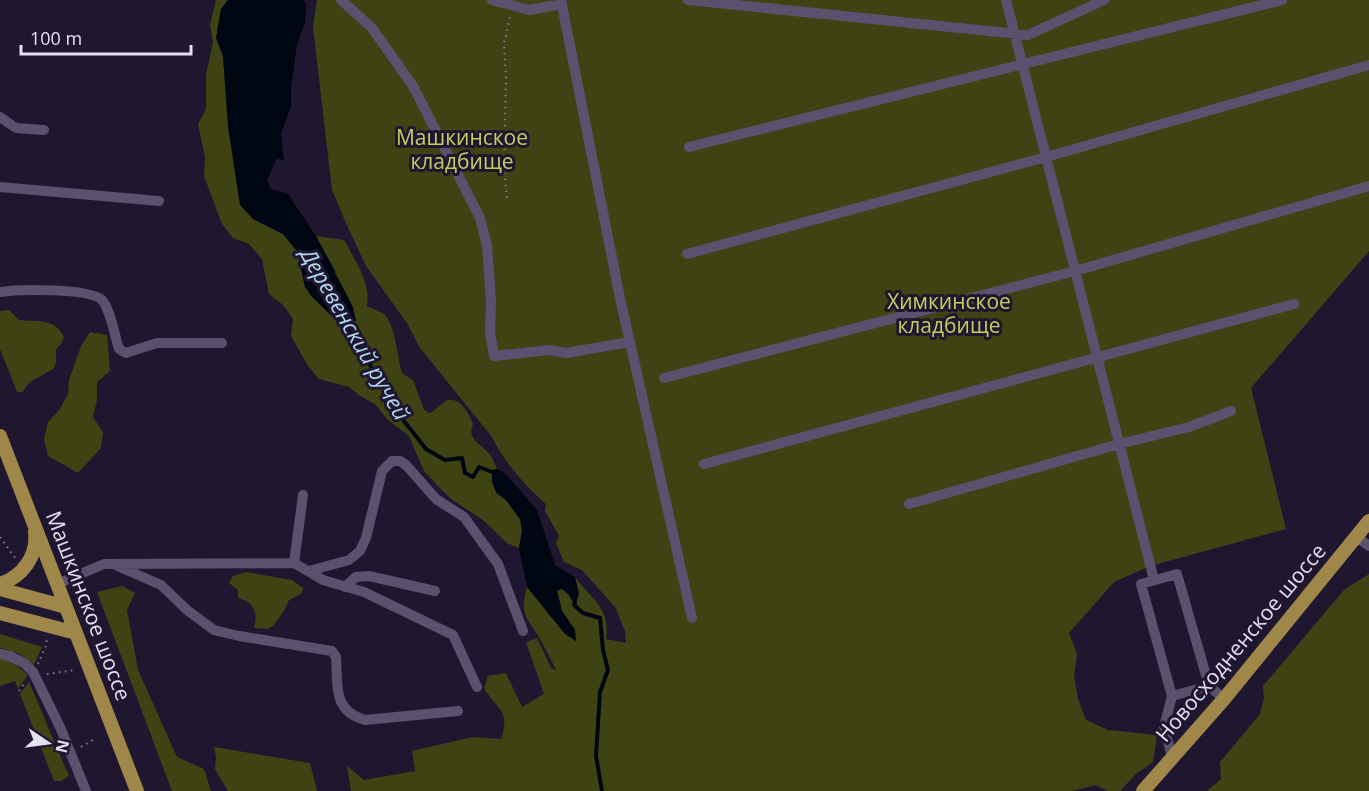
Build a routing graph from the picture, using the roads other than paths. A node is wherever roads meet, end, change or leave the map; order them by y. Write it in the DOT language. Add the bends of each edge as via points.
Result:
graph roads {
  1 [pos="340,0"];
  2 [pos="492,0"];
  3 [pos="688,0"];
  4 [pos="1006,0"];
  5 [pos="1104,0"];
  6 [pos="1282,0"];
  7 [pos="561,2"];
  8 [pos="1015,34"];
  9 [pos="1023,65"];
  10 [pos="1369,65"];
  11 [pos="0,117"];
  12 [pos="44,130"];
  13 [pos="689,147"];
  14 [pos="1046,157"];
  15 [pos="1369,186"];
  16 [pos="0,187"];
  17 [pos="159,201"];
  18 [pos="687,254"];
  19 [pos="1075,271"];
  20 [pos="0,292"];
  21 [pos="1294,304"];
  22 [pos="630,342"];
  23 [pos="222,343"];
  24 [pos="1097,358"];
  25 [pos="664,378"];
  26 [pos="1231,411"];
  27 [pos="0,436"];
  28 [pos="1119,444"];
  29 [pos="704,464"];
  30 [pos="303,495"];
  31 [pos="909,504"];
  32 [pos="1369,521"];
  33 [pos="34,524"];
  34 [pos="1357,537"];
  35 [pos="1369,546"];
  36 [pos="294,563"];
  37 [pos="113,564"];
  38 [pos="309,571"];
  39 [pos="1154,580"];
  40 [pos="0,584"];
  41 [pos="57,584"];
  42 [pos="345,586"];
  43 [pos="0,589"];
  44 [pos="435,591"];
  45 [pos="66,607"];
  46 [pos="0,613"];
  47 [pos="692,618"];
  48 [pos="523,631"];
  49 [pos="76,633"];
  50 [pos="0,654"];
  51 [pos="1209,686"];
  52 [pos="477,687"];
  53 [pos="1172,696"];
  54 [pos="1224,699"];
  55 [pos="458,711"];
  56 [pos="1172,757"];
  57 [pos="86,791"];
  58 [pos="137,791"];
  59 [pos="1143,791"];
  1 -- 22 [label="street" via="372,28 413,86 480,218 487,244 494,356 550,350 566,353"];
  2 -- 7 [label="street" via="530,10"];
  3 -- 8 [label="street"];
  4 -- 8 [label="street"];
  5 -- 8 [label="street" via="1028,34"];
  6 -- 9 [label="street"];
  7 -- 22 [label="street"];
  8 -- 9 [label="street"];
  9 -- 13 [label="street"];
  9 -- 14 [label="street"];
  10 -- 14 [label="street"];
  11 -- 12 [label="street" via="16,128"];
  14 -- 18 [label="street"];
  14 -- 19 [label="street"];
  15 -- 19 [label="street"];
  16 -- 17 [label="street"];
  19 -- 24 [label="street"];
  19 -- 25 [label="street"];
  20 -- 23 [label="street" via="45,291 99,298 119,349 126,353 157,343"];
  21 -- 24 [label="street"];
  22 -- 47 [label="street"];
  24 -- 28 [label="street"];
  24 -- 29 [label="street"];
  26 -- 28 [label="street" via="1189,427"];
  27 -- 33 [label="main road, Машкинское шоссе"];
  28 -- 31 [label="street"];
  28 -- 39 [label="street"];
  30 -- 36 [label="street"];
  32 -- 34 [label="main road, Новосходненское шоссе"];
  33 -- 40 [label="main road" via="36,538 28,563 19,575"];
  33 -- 41 [label="main road, Машкинское шоссе"];
  34 -- 35 [label="street"];
  34 -- 54 [label="main road, Новосходненское шоссе"];
  36 -- 37 [label="street"];
  36 -- 38 [label="street"];
  37 -- 41 [label="street" via="104,564"];
  37 -- 55 [label="street" via="161,585 214,630 332,651 336,657 339,701 356,717 365,720"];
  38 -- 42 [label="street"];
  38 -- 48 [label="street" via="349,560 360,551 382,471 392,461 400,461 436,499 464,517 498,564"];
  39 -- 51 [label="street" via="1177,574"];
  39 -- 53 [label="street" via="1141,584"];
  41 -- 45 [label="main road, Машкинское шоссе"];
  42 -- 44 [label="street" via="356,577 369,576"];
  42 -- 52 [label="street" via="453,635"];
  43 -- 45 [label="main road"];
  45 -- 49 [label="main road, Машкинское шоссе"];
  46 -- 49 [label="main road"];
  49 -- 58 [label="main road, Машкинское шоссе"];
  50 -- 57 [label="street" via="24,663 33,673"];
  51 -- 53 [label="street"];
  51 -- 54 [label="street"];
  53 -- 56 [label="street" via="1164,727"];
  54 -- 56 [label="main road, Новосходненское шоссе"];
  56 -- 59 [label="main road, Новосходненское шоссе"];
}
